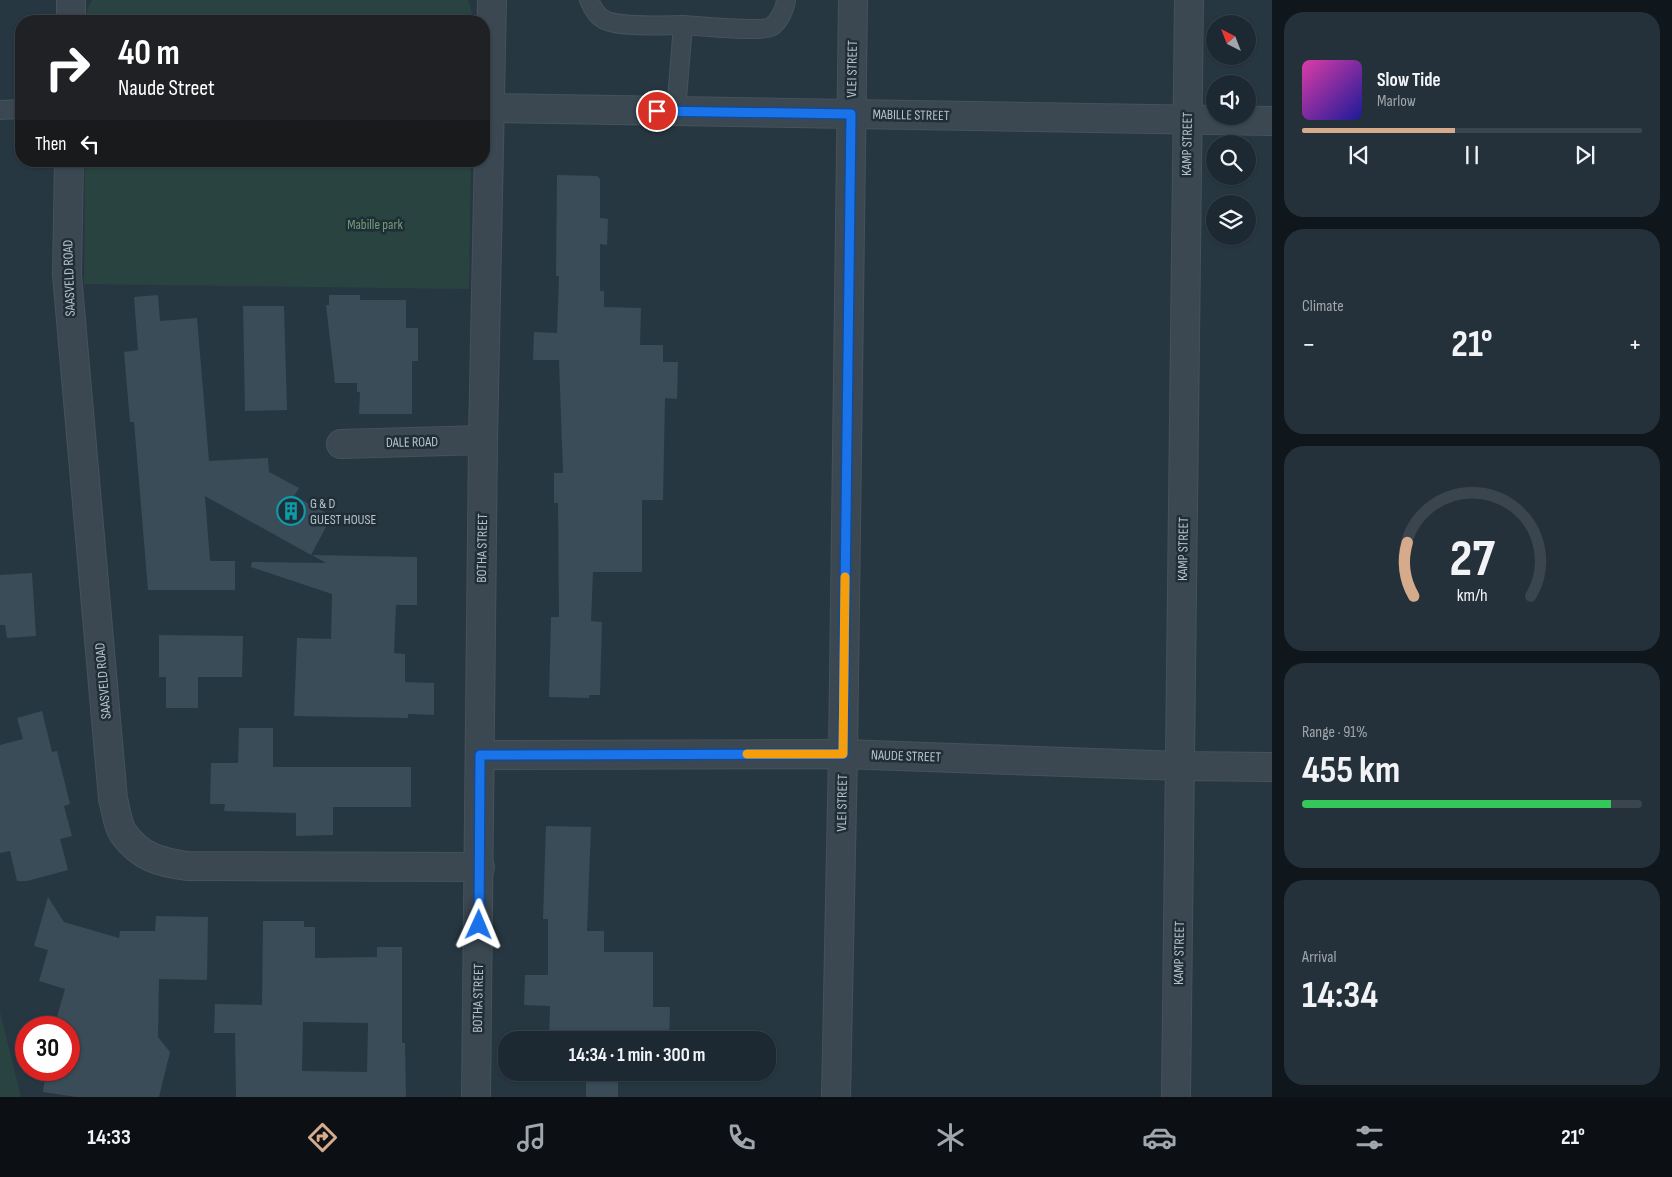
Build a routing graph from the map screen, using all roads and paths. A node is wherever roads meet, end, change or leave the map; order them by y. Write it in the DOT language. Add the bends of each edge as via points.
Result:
graph roads {
  1 [pos="72,0"];
  2 [pos="492,0"];
  3 [pos="590,0"];
  4 [pos="786,0"];
  5 [pos="853,0"];
  6 [pos="1189,0"];
  7 [pos="71,15"];
  8 [pos="683,25"];
  9 [pos="490,108"];
  10 [pos="15,109"];
  11 [pos="0,110"];
  12 [pos="676,112"];
  13 [pos="851,114"];
  14 [pos="1188,119"];
  15 [pos="1272,121"];
  16 [pos="69,167"];
  17 [pos="489,167"];
  18 [pos="483,440"];
  19 [pos="341,444"];
  20 [pos="843,754"];
  21 [pos="480,755"];
  22 [pos="1181,766"];
  23 [pos="1272,768"];
  24 [pos="480,867"];
  25 [pos="476,1097"];
  26 [pos="836,1097"];
  27 [pos="1176,1097"];
  1 -- 7 [label="street"];
  2 -- 9 [label="street, BOTHA STREET"];
  3 -- 8 [label="lane" via="596,13 604,20 620,24"];
  4 -- 8 [label="lane" via="778,20 770,27"];
  5 -- 13 [label="street, VLEI STREET"];
  6 -- 14 [label="street, KAMP STREET"];
  8 -- 12 [label="lane"];
  9 -- 12 [label="street, MABILLE STREET"];
  10 -- 11 [label="lane"];
  12 -- 13 [label="street, MABILLE STREET"];
  13 -- 14 [label="street, MABILLE STREET"];
  13 -- 20 [label="street, VLEI STREET"];
  14 -- 15 [label="street, MABILLE STREET"];
  14 -- 22 [label="street, KAMP STREET"];
  16 -- 24 [label="street, SAASVELD ROAD" via="67,275 113,799 122,832 143,854 163,863 186,866"];
  17 -- 18 [label="street, BOTHA STREET"];
  18 -- 19 [label="street, DALE ROAD"];
  18 -- 21 [label="street, BOTHA STREET"];
  20 -- 21 [label="street, NAUDE STREET"];
  20 -- 22 [label="street, NAUDE STREET"];
  20 -- 26 [label="street, VLEI STREET"];
  21 -- 24 [label="street, BOTHA STREET"];
  22 -- 23 [label="street, NAUDE STREET"];
  22 -- 27 [label="street, KAMP STREET"];
  24 -- 25 [label="street, BOTHA STREET"];
}
